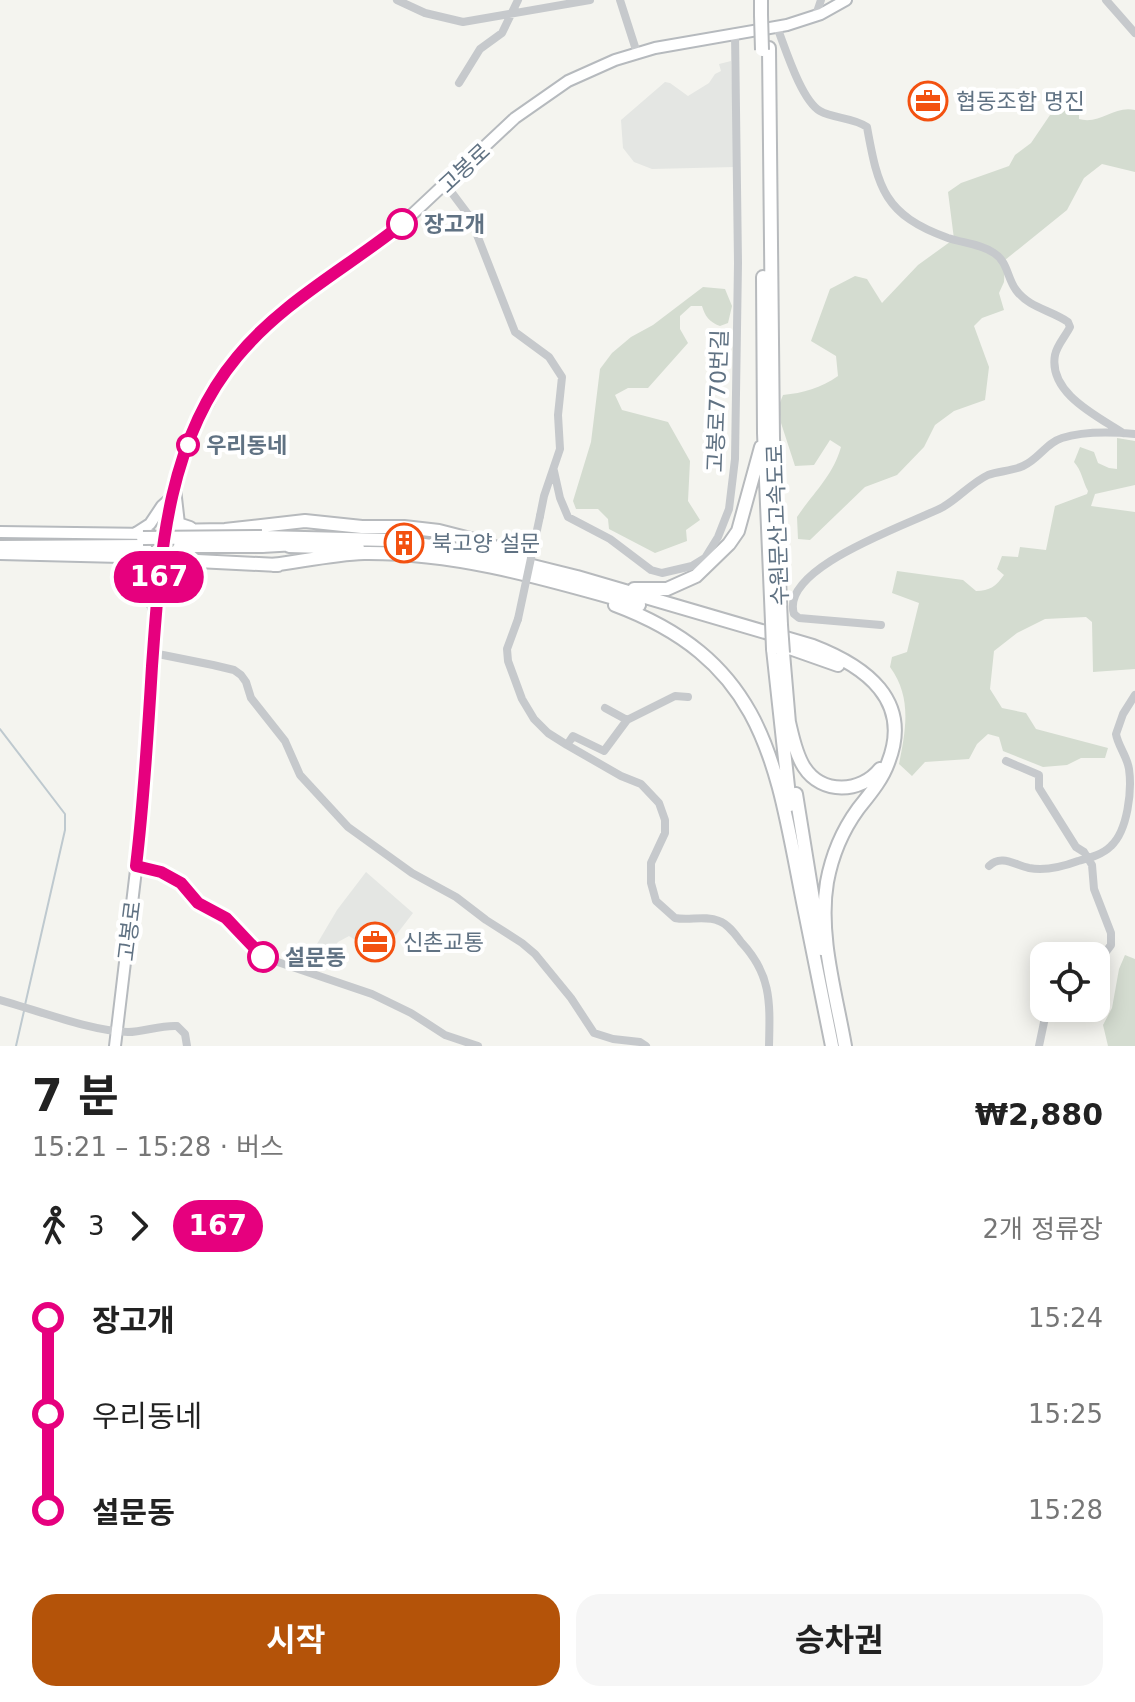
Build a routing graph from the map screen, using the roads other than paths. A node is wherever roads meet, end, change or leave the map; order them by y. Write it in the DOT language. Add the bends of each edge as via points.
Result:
graph roads {
  1 [pos="397,0"];
  2 [pos="518,0"];
  3 [pos="590,0"];
  4 [pos="620,0"];
  5 [pos="761,0"];
  6 [pos="769,0"];
  7 [pos="821,0"];
  8 [pos="846,0"];
  9 [pos="1106,0"];
  10 [pos="513,13"];
  11 [pos="765,14"];
  12 [pos="816,15"];
  13 [pos="777,27"];
  14 [pos="735,33"];
  15 [pos="1135,33"];
  16 [pos="766,49"];
  17 [pos="637,53"];
  18 [pos="459,83"];
  19 [pos="446,185"];
  20 [pos="764,433"];
  21 [pos="1123,433"];
  22 [pos="1135,434"];
  23 [pos="554,471"];
  24 [pos="173,494"];
  25 [pos="225,530"];
  26 [pos="166,531"];
  27 [pos="0,532"];
  28 [pos="0,539"];
  29 [pos="141,539"];
  30 [pos="262,541"];
  31 [pos="277,546"];
  32 [pos="0,547"];
  33 [pos="162,553"];
  34 [pos="0,554"];
  35 [pos="131,558"];
  36 [pos="197,561"];
  37 [pos="481,564"];
  38 [pos="273,565"];
  39 [pos="504,569"];
  40 [pos="541,573"];
  41 [pos="577,577"];
  42 [pos="155,608"];
  43 [pos="776,623"];
  44 [pos="881,625"];
  45 [pos="778,651"];
  46 [pos="153,653"];
  47 [pos="1135,695"];
  48 [pos="688,697"];
  49 [pos="605,708"];
  50 [pos="788,718"];
  51 [pos="627,720"];
  52 [pos="567,745"];
  53 [pos="1006,761"];
  54 [pos="1124,819"];
  55 [pos="1135,823"];
  56 [pos="1089,858"];
  57 [pos="136,866"];
  58 [pos="989,866"];
  59 [pos="805,912"];
  60 [pos="1110,946"];
  61 [pos="0,1000"];
  62 [pos="1044,1022"];
  63 [pos="116,1031"];
  64 [pos="115,1046"];
  65 [pos="187,1046"];
  66 [pos="478,1046"];
  67 [pos="646,1046"];
  68 [pos="769,1046"];
  69 [pos="832,1046"];
  70 [pos="844,1046"];
  71 [pos="1039,1046"];
  1 -- 10 [label="street" via="463,22"];
  2 -- 10 [label="street"];
  3 -- 10 [label="street"];
  4 -- 17 [label="street"];
  5 -- 11 [label="highway, 수원문산고속도로"];
  6 -- 11 [label="highway, 수원문산고속도로"];
  7 -- 12 [label="street"];
  8 -- 12 [label="main road, 고봉로"];
  9 -- 15 [label="street"];
  10 -- 18 [label="street" via="502,33 480,49"];
  11 -- 16 [label="highway, 수원문산고속도로"];
  12 -- 13 [label="main road, 고봉로"];
  13 -- 14 [label="main road, 고봉로"];
  13 -- 21 [label="street" via="811,104 867,127 874,168 895,209 945,237 994,254 1016,291 1068,322 1055,353 1061,387"];
  14 -- 17 [label="main road, 고봉로"];
  14 -- 23 [label="street, 고봉로770번길" via="735,459 729,509 718,537 705,558 692,566 662,573 651,570 610,539 568,517"];
  16 -- 20 [label="highway, 수원문산고속도로"];
  16 -- 43 [label="highway, 수원문산고속도로"];
  17 -- 19 [label="main road, 고봉로" via="568,81 539,100"];
  19 -- 23 [label="street" via="470,217 515,332 549,357 562,377 560,449"];
  19 -- 24 [label="main road, 고봉로" via="386,237 272,320 239,354 215,386 198,422"];
  20 -- 41 [label="highway" via="738,531 696,576 667,589 645,590"];
  20 -- 43 [label="highway, 수원문산고속도로"];
  21 -- 22 [label="street"];
  21 -- 44 [label="street" via="1055,441 1021,467 989,475 946,506 855,547 809,576 792,600 799,618"];
  23 -- 52 [label="street, bridge" via="507,649 511,672 534,719"];
  24 -- 25 [label="highway" via="178,524"];
  24 -- 26 [label="main road, 고봉로"];
  24 -- 29 [label="main road"];
  25 -- 26 [label="highway"];
  25 -- 40 [label="highway" via="305,521 439,531 491,544"];
  26 -- 33 [label="main road, 고봉로"];
  27 -- 29 [label="main road"];
  28 -- 29 [label="highway"];
  29 -- 30 [label="highway, bridge"];
  29 -- 32 [label="highway"];
  29 -- 33 [label="main road" via="149,533"];
  30 -- 31 [label="highway"];
  30 -- 40 [label="highway" via="334,537 431,544"];
  31 -- 37 [label="highway" via="404,550"];
  31 -- 39 [label="highway" via="421,548"];
  33 -- 35 [label="main road"];
  33 -- 36 [label="highway"];
  33 -- 42 [label="main road, 고봉로"];
  34 -- 35 [label="main road"];
  35 -- 42 [label="main road" via="143,567"];
  36 -- 38 [label="highway"];
  36 -- 42 [label="highway" via="175,564"];
  37 -- 38 [label="highway" via="362,553"];
  37 -- 39 [label="highway"];
  38 -- 39 [label="highway" via="370,560"];
  39 -- 40 [label="highway"];
  40 -- 41 [label="highway"];
  40 -- 50 [label="highway" via="849,671 873,690 885,712 889,736 884,760 863,784 825,785 803,766"];
  40 -- 59 [label="highway" via="689,641 737,690 775,772"];
  41 -- 70 [label="highway" via="825,651 866,673 884,695 895,722 888,765 839,841 826,896"];
  42 -- 46 [label="main road, 고봉로"];
  43 -- 45 [label="highway, 수원문산고속도로, bridge"];
  45 -- 50 [label="highway, 수원문산고속도로"];
  45 -- 59 [label="highway, 수원문산고속도로" via="785,768"];
  46 -- 57 [label="main road, 고봉로"];
  46 -- 67 [label="street" via="241,675 251,698 285,741 300,775 348,827 522,943 594,1033"];
  47 -- 54 [label="street" via="1116,734 1129,771"];
  48 -- 51 [label="street" via="675,696"];
  49 -- 51 [label="street"];
  50 -- 70 [label="highway, 수원문산고속도로" via="817,927"];
  51 -- 52 [label="street" via="604,751 573,736"];
  52 -- 68 [label="street" via="641,784 656,798 666,827 651,863 656,901 675,918 720,921 752,955 767,986"];
  53 -- 56 [label="street" via="1039,775 1039,788 1076,847"];
  54 -- 55 [label="street"];
  54 -- 56 [label="street" via="1111,847"];
  56 -- 58 [label="street" via="1052,868 1026,868 1001,859"];
  56 -- 60 [label="street" via="1111,933"];
  57 -- 63 [label="main road, 고봉로"];
  57 -- 66 [label="street" via="181,883 263,957 372,994 445,1035"];
  59 -- 69 [label="highway, 수원문산고속도로"];
  61 -- 63 [label="street"];
  62 -- 71 [label="street"];
  63 -- 64 [label="main road, 고봉로"];
  63 -- 65 [label="street" via="177,1026"];
}
